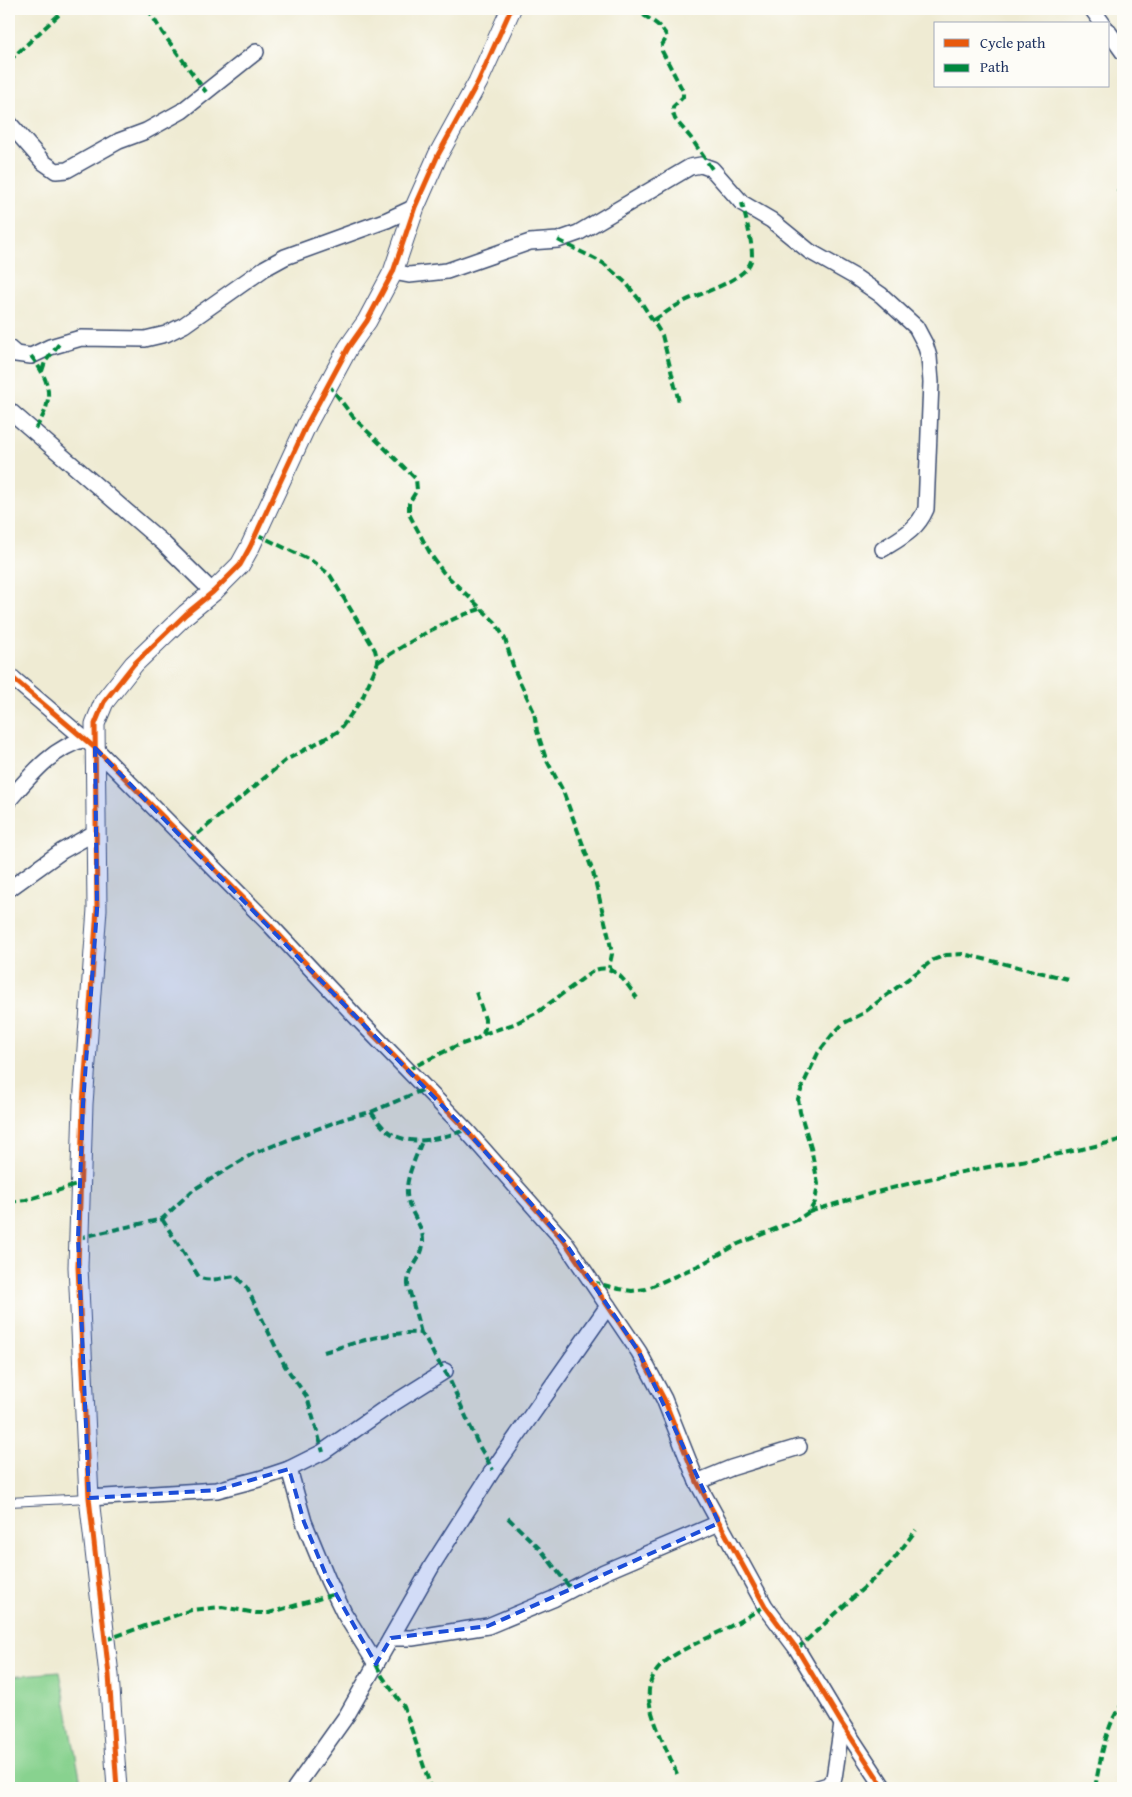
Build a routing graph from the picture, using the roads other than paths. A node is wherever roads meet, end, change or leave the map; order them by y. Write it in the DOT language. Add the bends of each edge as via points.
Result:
graph roads {
  1 [pos="510,9"];
  2 [pos="1092,9"];
  3 [pos="1102,22"];
  4 [pos="1110,34"];
  5 [pos="256,52"];
  6 [pos="1123,52"];
  7 [pos="9,123"];
  8 [pos="415,207"];
  9 [pos="393,272"];
  10 [pos="11,354"];
  11 [pos="9,410"];
  12 [pos="883,549"];
  13 [pos="213,592"];
  14 [pos="9,675"];
  15 [pos="90,744"];
  16 [pos="9,800"];
  17 [pos="96,832"];
  18 [pos="9,889"];
  19 [pos="608,1306"];
  20 [pos="445,1371"];
  21 [pos="799,1447"];
  22 [pos="289,1469"];
  23 [pos="697,1482"];
  24 [pos="89,1498"];
  25 [pos="9,1502"];
  26 [pos="719,1523"];
  27 [pos="391,1638"];
  28 [pos="376,1664"];
  29 [pos="842,1724"];
  30 [pos="117,1788"];
  31 [pos="295,1788"];
  32 [pos="818,1788"];
  33 [pos="884,1788"];
  1 -- 8 [label="street" via="478,82 438,155"];
  2 -- 3 [label="street"];
  4 -- 6 [label="street"];
  5 -- 7 [label="street" via="182,111 67,170 56,171 43,162"];
  8 -- 9 [label="street"];
  8 -- 10 [label="street" via="285,257 166,334 145,340 81,338 31,356"];
  9 -- 12 [label="street" via="409,275 446,271 530,242 558,240 578,233 690,168 712,169 742,203 771,220 809,251 881,295 916,327 925,344 931,382 926,509 921,521 910,532"];
  9 -- 13 [label="street" via="312,416 250,548 240,565"];
  11 -- 13 [label="street" via="162,542"];
  13 -- 15 [label="street" via="134,664 104,702 94,724"];
  14 -- 15 [label="street"];
  15 -- 16 [label="street" via="72,743 40,765"];
  15 -- 17 [label="street"];
  15 -- 19 [label="street" via="271,926 473,1137 564,1241"];
  17 -- 18 [label="street" via="62,851"];
  17 -- 24 [label="street" via="97,909 82,1104 78,1238"];
  19 -- 23 [label="street" via="640,1352 664,1399"];
  19 -- 27 [label="street" via="493,1470 433,1564"];
  20 -- 22 [label="street" via="323,1452"];
  21 -- 23 [label="street"];
  22 -- 24 [label="street" via="217,1490"];
  22 -- 28 [label="street" via="304,1522 328,1580"];
  23 -- 26 [label="street"];
  24 -- 25 [label="lane"];
  24 -- 30 [label="street" via="109,1675"];
  26 -- 27 [label="street" via="488,1626 412,1638"];
  26 -- 29 [label="street" via="765,1606 797,1649"];
  27 -- 28 [label="street"];
  28 -- 31 [label="street" via="347,1715"];
  29 -- 32 [label="street" via="834,1778 828,1785"];
  29 -- 33 [label="street"];
}
